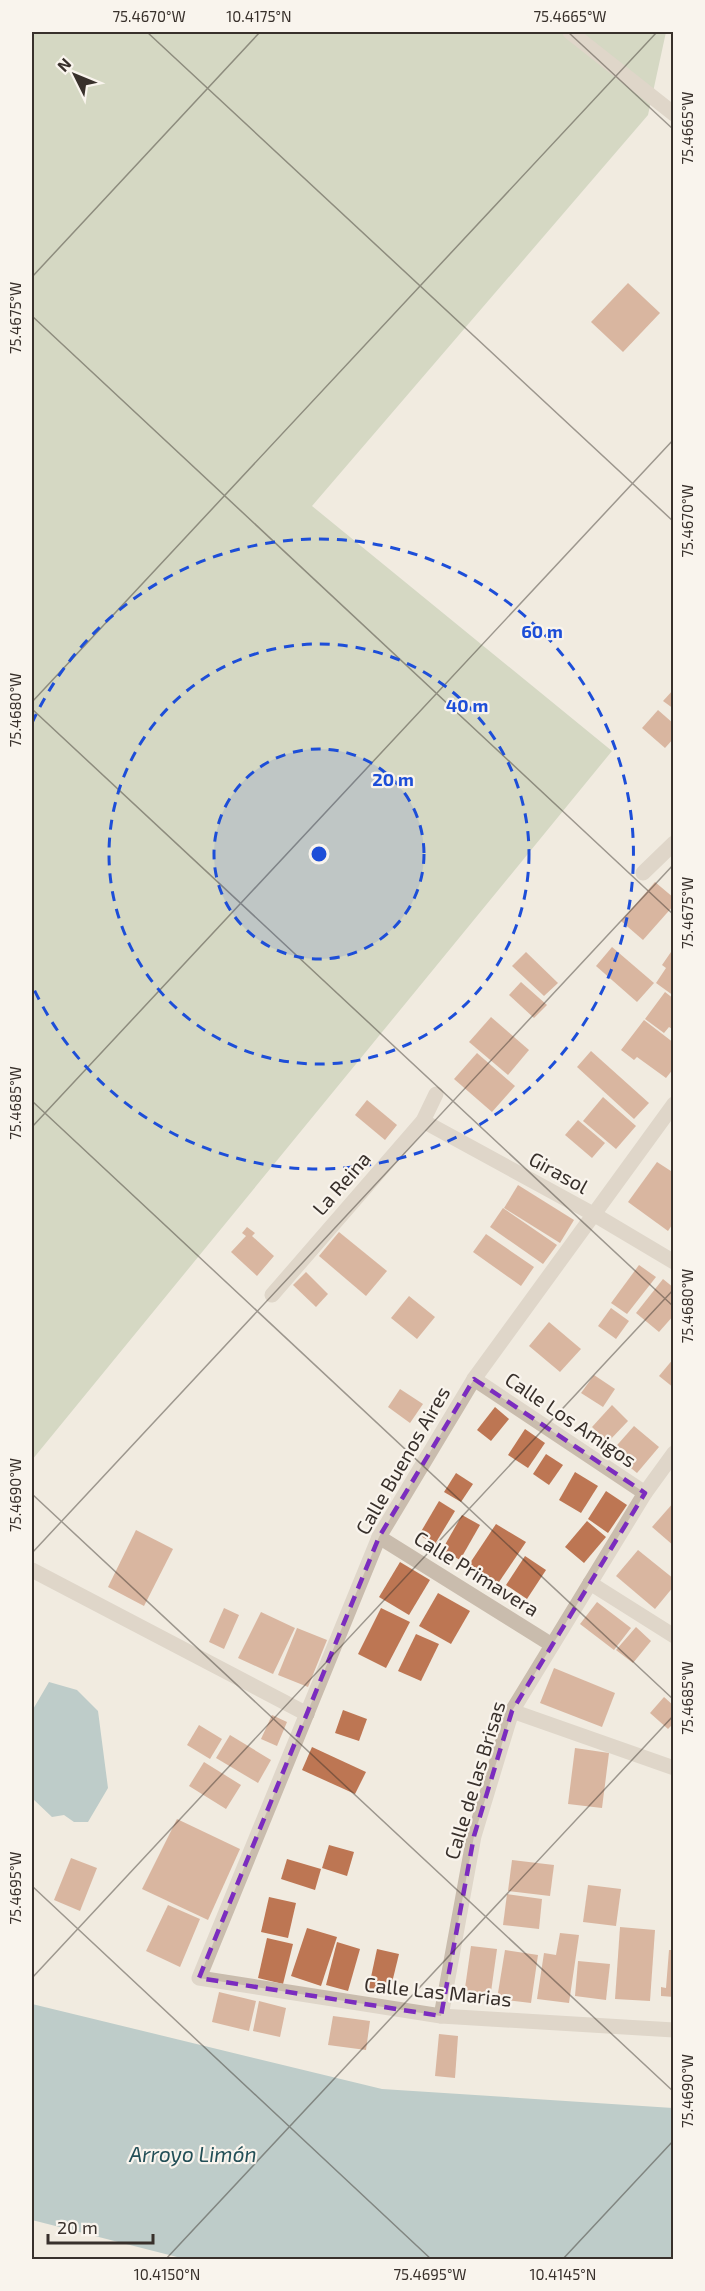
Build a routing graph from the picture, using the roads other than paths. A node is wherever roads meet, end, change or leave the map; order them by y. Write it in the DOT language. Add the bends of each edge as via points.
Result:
graph roads {
  1 [pos="570,32"];
  2 [pos="668,109"];
  3 [pos="674,843"];
  4 [pos="643,873"];
  5 [pos="436,1094"];
  6 [pos="674,1104"];
  7 [pos="423,1120"];
  8 [pos="595,1215"];
  9 [pos="674,1262"];
  10 [pos="272,1295"];
  11 [pos="474,1379"];
  12 [pos="674,1453"];
  13 [pos="645,1494"];
  14 [pos="379,1537"];
  15 [pos="32,1570"];
  16 [pos="590,1583"];
  17 [pos="674,1636"];
  18 [pos="552,1645"];
  19 [pos="512,1711"];
  20 [pos="307,1714"];
  21 [pos="674,1768"];
  22 [pos="199,1978"];
  23 [pos="441,2016"];
  24 [pos="674,2030"];
  1 -- 2 [label="street"];
  3 -- 4 [label="street"];
  5 -- 7 [label="street, La Reina"];
  6 -- 8 [label="street, Calle Buenos Aires"];
  7 -- 8 [label="street, Girasol"];
  7 -- 10 [label="street, La Reina"];
  8 -- 9 [label="street, Girasol"];
  8 -- 11 [label="street, Calle Buenos Aires"];
  11 -- 13 [label="street, Calle Los Amigos"];
  11 -- 14 [label="street, Calle Buenos Aires"];
  12 -- 13 [label="street, Calle de las Brisas"];
  13 -- 16 [label="street, Calle de las Brisas"];
  14 -- 18 [label="street, Calle Primavera"];
  14 -- 20 [label="street, Calle Buenos Aires"];
  15 -- 20 [label="street"];
  16 -- 17 [label="street"];
  16 -- 18 [label="street, Calle de las Brisas"];
  18 -- 19 [label="street, Calle de las Brisas"];
  19 -- 21 [label="street"];
  19 -- 23 [label="street, Calle de las Brisas" via="474,1836"];
  20 -- 22 [label="street, Calle Buenos Aires"];
  22 -- 23 [label="street, Calle Las Marias"];
  23 -- 24 [label="street, Calle Las Marias"];
}
